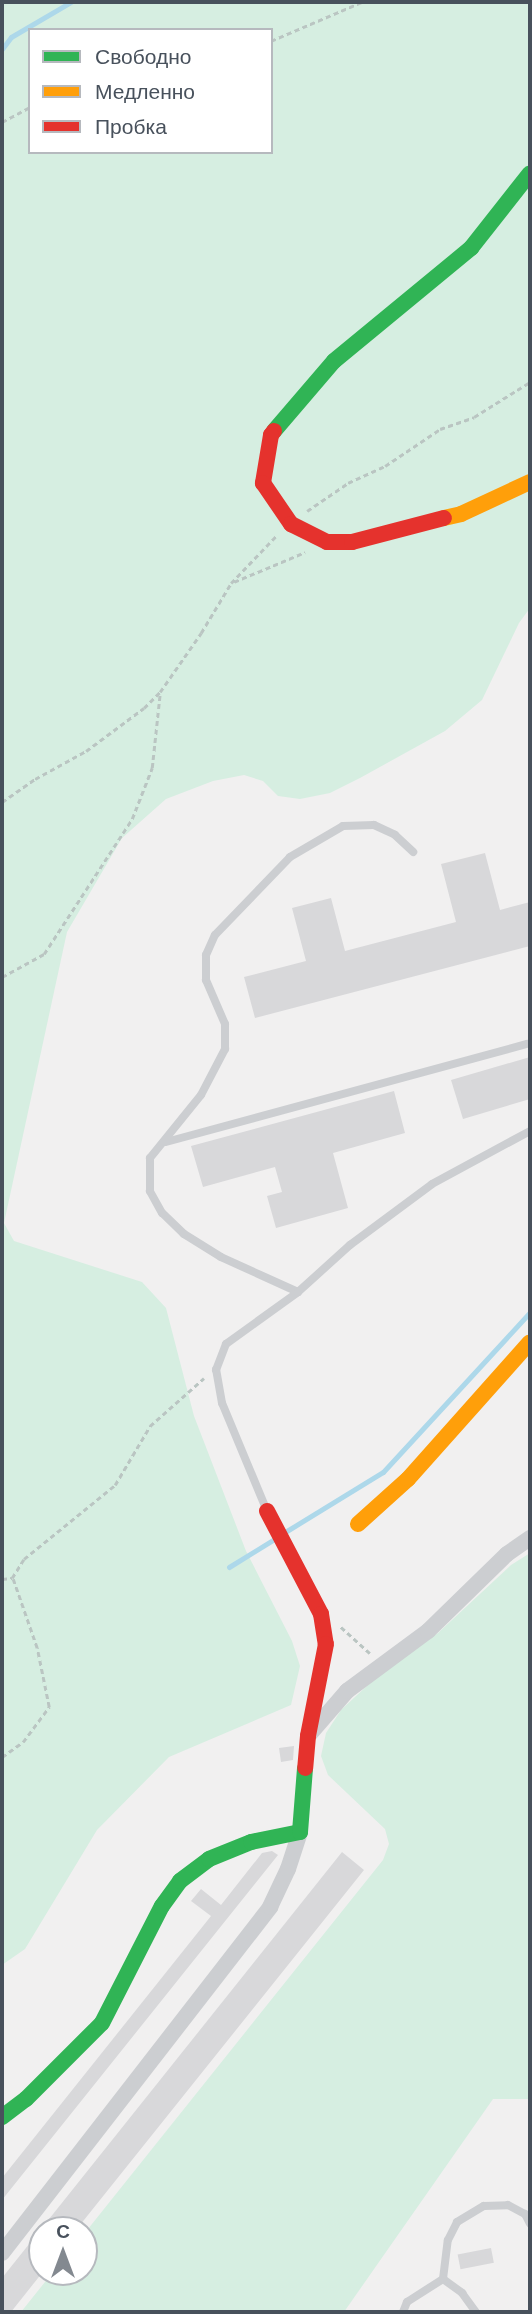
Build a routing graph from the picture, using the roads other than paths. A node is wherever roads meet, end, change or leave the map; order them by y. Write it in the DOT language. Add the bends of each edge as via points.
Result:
graph roads {
  1 [pos="530,173"];
  2 [pos="530,482"];
  3 [pos="413,852"];
  4 [pos="527,1044"];
  5 [pos="530,1131"];
  6 [pos="166,1142"];
  7 [pos="298,1292"];
  8 [pos="530,1342"];
  9 [pos="267,1511"];
  10 [pos="358,1524"];
  11 [pos="530,1538"];
  12 [pos="308,1736"];
  13 [pos="300,1832"];
  14 [pos="2,2117"];
  15 [pos="530,2224"];
  16 [pos="2,2253"];
  17 [pos="443,2279"];
  18 [pos="403,2312"];
  19 [pos="476,2312"];
  1 -- 2 [label="street" via="471,248 334,361 271,435 263,484 291,524 327,542 352,542 461,514"];
  3 -- 6 [label="lane" via="395,835 374,825 342,826 290,856 215,935 206,955 206,979 225,1024 225,1049 213,1076"];
  4 -- 6 [label="lane"];
  5 -- 7 [label="lane" via="432,1184 350,1245"];
  6 -- 7 [label="lane" via="150,1158 148,1175 150,1191 162,1213 184,1234 221,1257"];
  7 -- 9 [label="lane" via="226,1344 216,1370 222,1403"];
  8 -- 10 [label="street" via="408,1479"];
  9 -- 12 [label="street" via="321,1614 326,1644"];
  11 -- 12 [label="street" via="428,1631 347,1692"];
  12 -- 13 [label="street"];
  13 -- 14 [label="street" via="251,1842 209,1859 180,1881 162,1906 102,2023"];
  13 -- 16 [label="street" via="270,1907"];
  15 -- 17 [label="lane" via="525,2214 508,2205 484,2206 457,2222 448,2240"];
  17 -- 18 [label="lane" via="407,2302"];
  17 -- 19 [label="lane" via="462,2293"];
}
